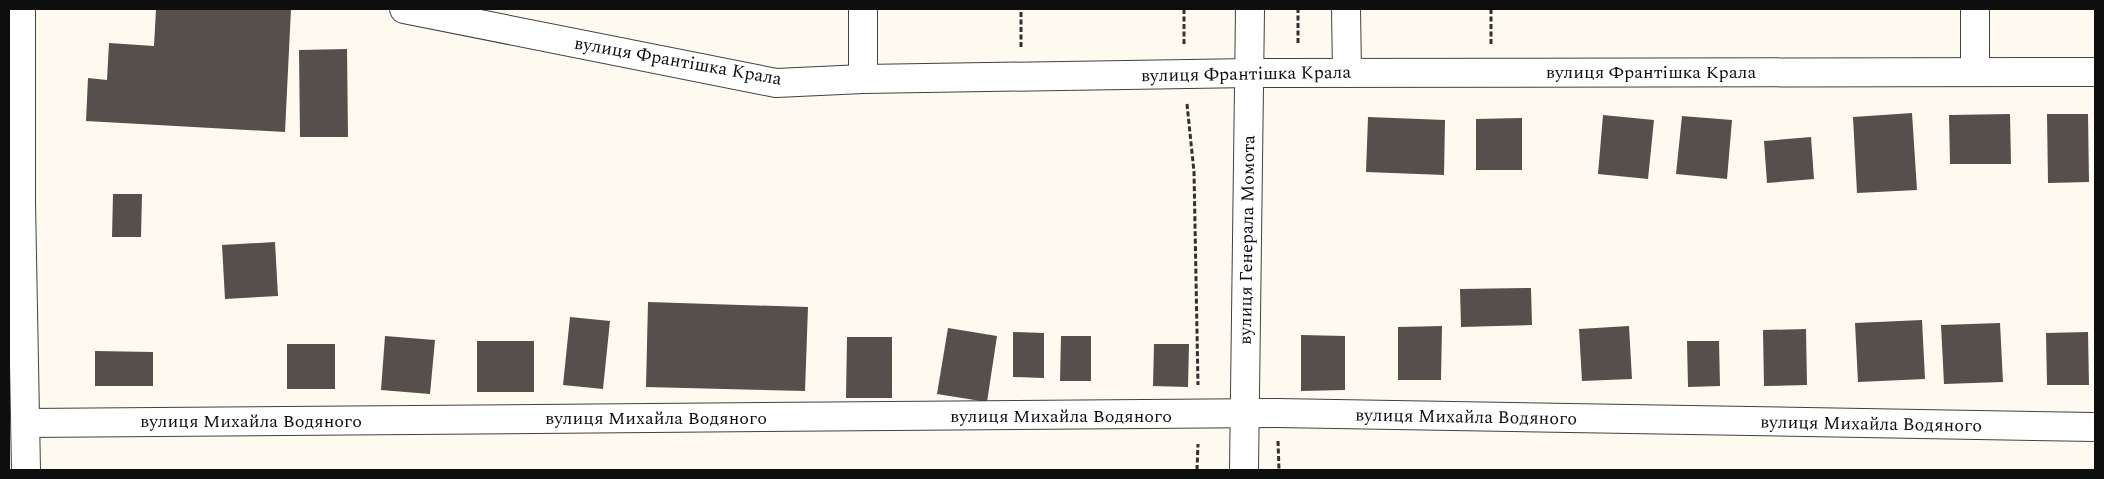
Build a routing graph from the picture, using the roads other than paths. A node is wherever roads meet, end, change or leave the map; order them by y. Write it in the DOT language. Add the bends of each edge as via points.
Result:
graph roads {
  1 [pos="21,9"];
  2 [pos="404,9"];
  3 [pos="863,9"];
  4 [pos="1250,9"];
  5 [pos="1346,9"];
  6 [pos="1975,9"];
  7 [pos="1347,72"];
  8 [pos="1974,72"];
  9 [pos="2095,72"];
  10 [pos="1250,73"];
  11 [pos="863,79"];
  12 [pos="15,203"];
  13 [pos="1244,413"];
  14 [pos="26,423"];
  15 [pos="2095,428"];
  16 [pos="26,470"];
  17 [pos="1244,470"];
  1 -- 12 [label="street"];
  2 -- 11 [label="street, вулиця Франтішка Крала" via="776,82"];
  3 -- 11 [label="street"];
  4 -- 10 [label="street, вулиця Генерала Момота"];
  5 -- 7 [label="street"];
  6 -- 8 [label="street"];
  7 -- 8 [label="street, вулиця Франтішка Крала"];
  7 -- 10 [label="street, вулиця Франтішка Крала"];
  8 -- 9 [label="street, вулиця Франтішка Крала"];
  10 -- 11 [label="street, вулиця Франтішка Крала"];
  10 -- 13 [label="street, вулиця Генерала Момота"];
  12 -- 14 [label="street"];
  13 -- 14 [label="street, вулиця Михайла Водяного"];
  13 -- 15 [label="street, вулиця Михайла Водяного"];
  13 -- 17 [label="street, вулиця Генерала Момота"];
  14 -- 16 [label="street"];
}
